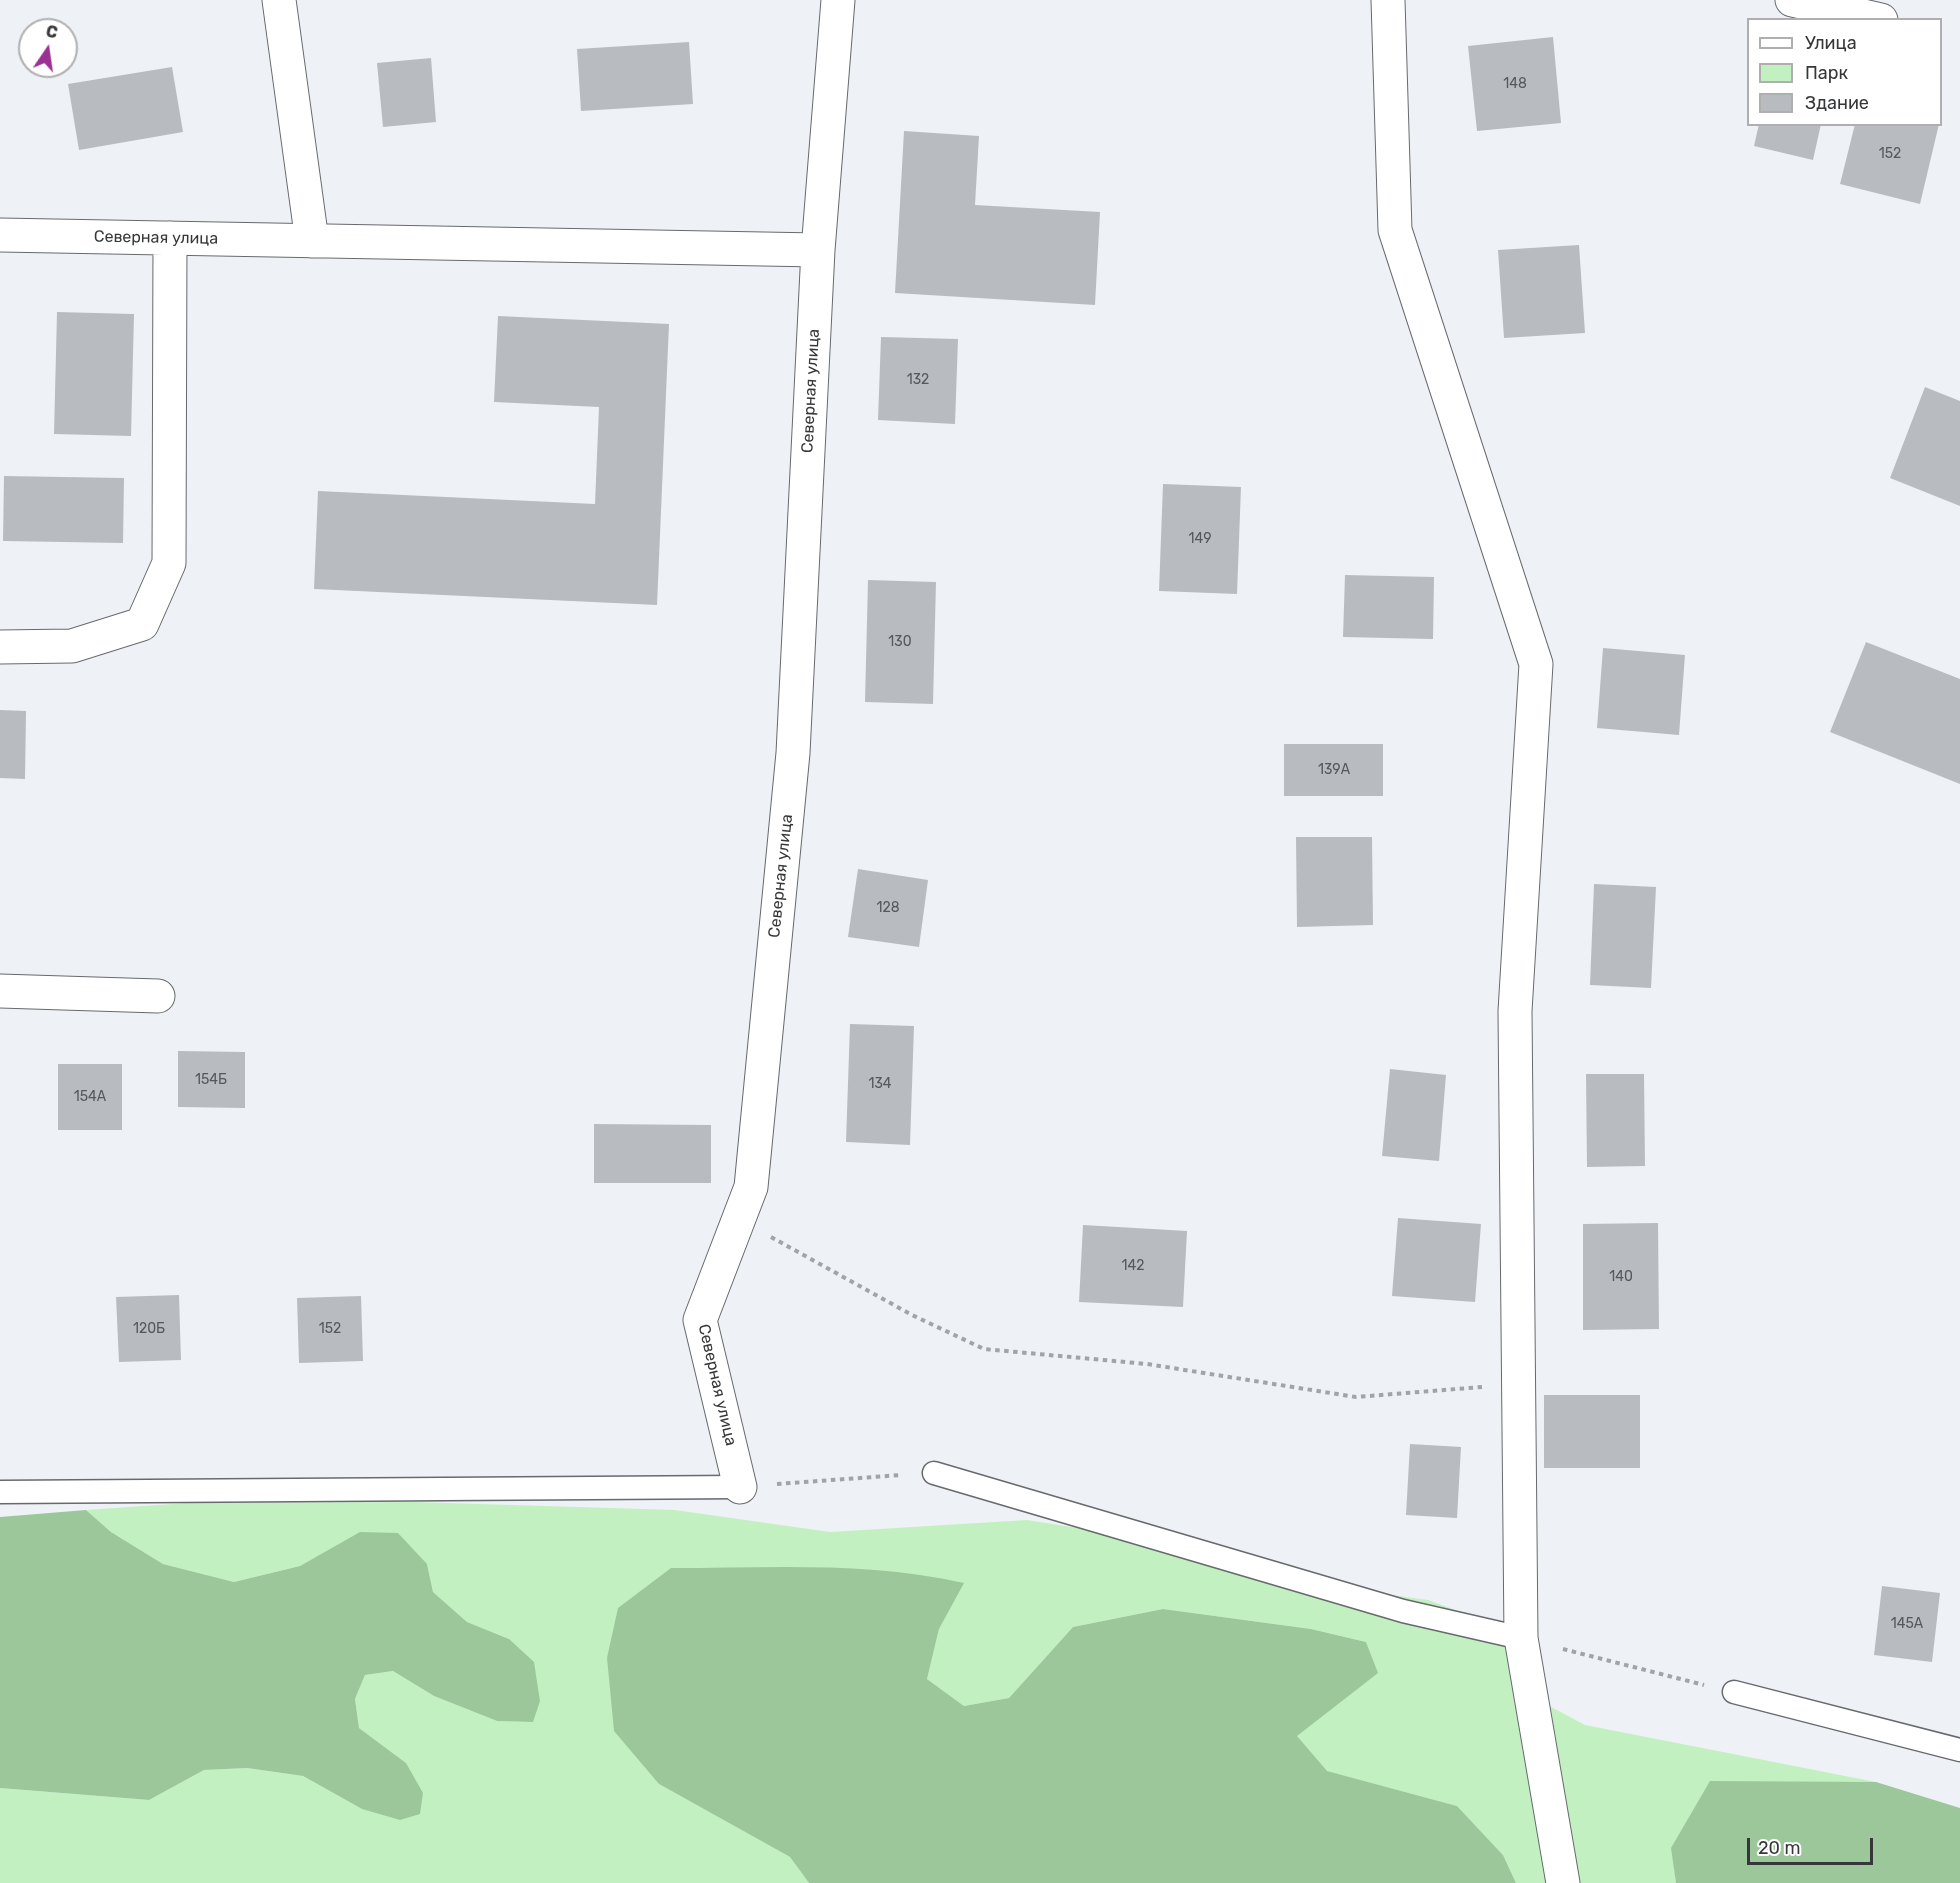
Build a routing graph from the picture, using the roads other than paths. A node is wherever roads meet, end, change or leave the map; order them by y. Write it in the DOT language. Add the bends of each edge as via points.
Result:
graph roads {
  1 [pos="279,0"];
  2 [pos="838,0"];
  3 [pos="1388,0"];
  4 [pos="1792,0"];
  5 [pos="1872,18"];
  6 [pos="0,235"];
  7 [pos="170,238"];
  8 [pos="312,241"];
  9 [pos="818,250"];
  10 [pos="0,647"];
  11 [pos="0,991"];
  12 [pos="158,996"];
  13 [pos="934,1473"];
  14 [pos="740,1486"];
  15 [pos="0,1492"];
  16 [pos="1521,1638"];
  17 [pos="1734,1692"];
  18 [pos="1960,1749"];
  19 [pos="1563,1883"];
  1 -- 8 [label="street"];
  2 -- 9 [label="street, Северная улица"];
  3 -- 16 [label="street" via="1395,230 1536,664 1515,1011"];
  4 -- 5 [label="street"];
  6 -- 7 [label="street, Северная улица"];
  7 -- 8 [label="street, Северная улица"];
  7 -- 10 [label="street" via="169,563 142,624 72,646"];
  8 -- 9 [label="street, Северная улица"];
  9 -- 14 [label="street, Северная улица" via="793,753 751,1187 700,1320"];
  11 -- 12 [label="street"];
  13 -- 16 [label="lane" via="1403,1611"];
  14 -- 15 [label="lane"];
  16 -- 19 [label="street"];
  17 -- 18 [label="lane"];
}
